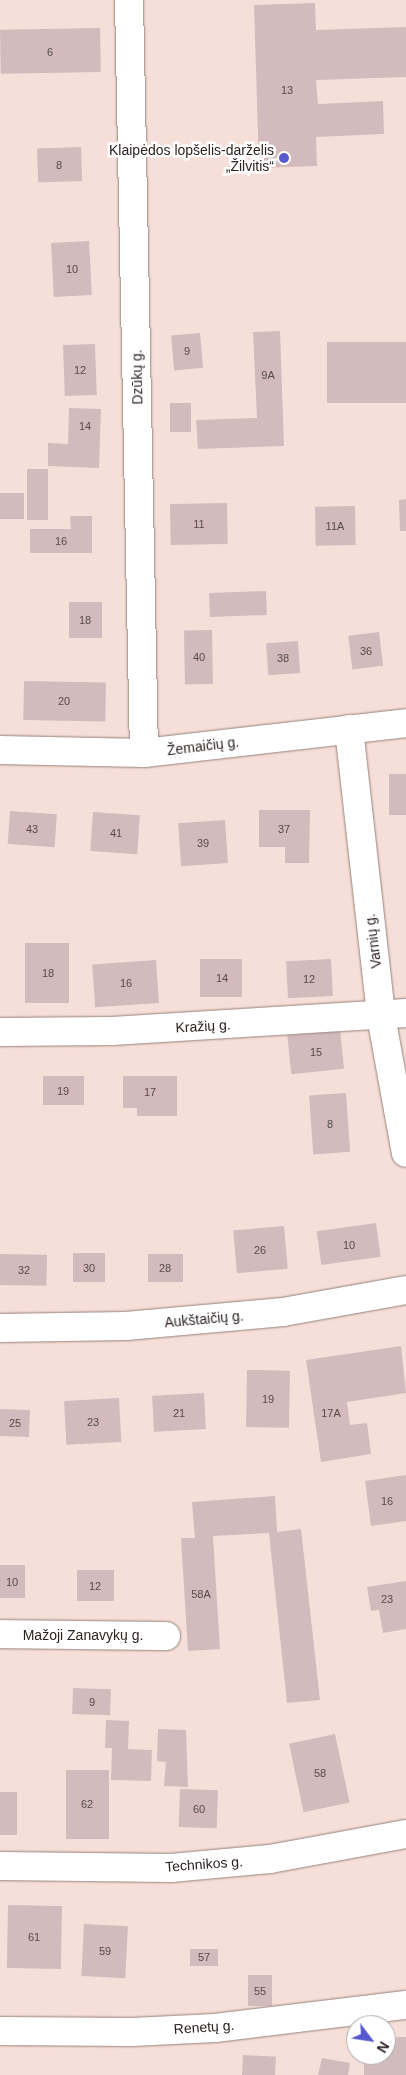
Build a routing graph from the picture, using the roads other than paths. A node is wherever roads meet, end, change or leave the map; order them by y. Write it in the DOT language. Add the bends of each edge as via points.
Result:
graph roads {
  1 [pos="129,0"];
  2 [pos="406,723"];
  3 [pos="349,729"];
  4 [pos="0,750"];
  5 [pos="144,753"];
  6 [pos="394,1014"];
  7 [pos="0,1032"];
  8 [pos="406,1153"];
  9 [pos="406,1290"];
  10 [pos="0,1328"];
  11 [pos="0,1634"];
  12 [pos="166,1636"];
  13 [pos="406,1834"];
  14 [pos="0,1866"];
  15 [pos="406,2005"];
  16 [pos="0,2031"];
  1 -- 5 [label="street, Dzūkų g."];
  2 -- 3 [label="street, Žemaičių g."];
  3 -- 5 [label="street, Žemaičių g."];
  3 -- 6 [label="street, Varnių g."];
  4 -- 5 [label="street, Žemaičių g."];
  6 -- 7 [label="street, Kražių g." via="112,1031"];
  6 -- 8 [label="street, Varnių g."];
  9 -- 10 [label="street, Aukštaičių g." via="283,1312 126,1326"];
  11 -- 12 [label="street, Mažoji Zanavykų g."];
  13 -- 14 [label="street, Technikos g." via="270,1859 171,1868"];
  15 -- 16 [label="street, Renetų g." via="215,2028 132,2032"];
}
